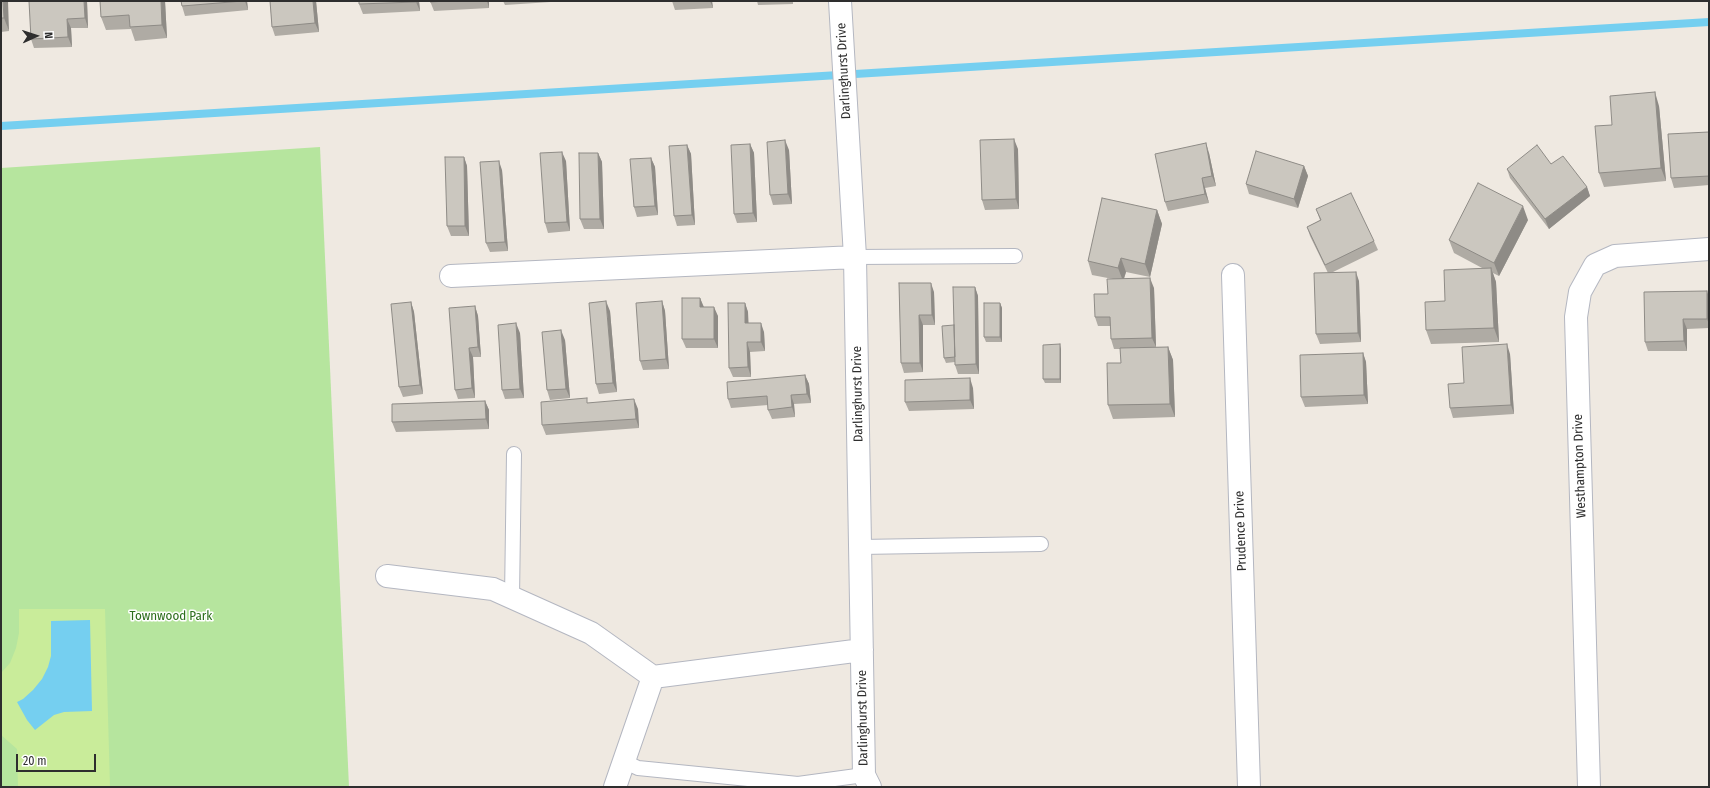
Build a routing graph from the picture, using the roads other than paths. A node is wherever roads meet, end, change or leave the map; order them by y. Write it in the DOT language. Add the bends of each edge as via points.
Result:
graph roads {
  1 [pos="840,1"];
  2 [pos="1709,249"];
  3 [pos="1015,256"];
  4 [pos="855,257"];
  5 [pos="1233,275"];
  6 [pos="451,276"];
  7 [pos="514,454"];
  8 [pos="1041,544"];
  9 [pos="860,547"];
  10 [pos="387,576"];
  11 [pos="512,598"];
  12 [pos="862,650"];
  13 [pos="653,677"];
  14 [pos="623,761"];
  15 [pos="867,781"];
  16 [pos="615,787"];
  17 [pos="1248,787"];
  18 [pos="1589,787"];
  1 -- 4 [label="street, Darlinghurst Drive"];
  2 -- 18 [label="street, Westhampton Drive" via="1615,256 1595,265 1580,292 1576,316"];
  3 -- 4 [label="lane"];
  4 -- 6 [label="street"];
  4 -- 9 [label="street, Darlinghurst Drive"];
  5 -- 17 [label="street, Prudence Drive"];
  7 -- 11 [label="lane"];
  8 -- 9 [label="lane"];
  9 -- 12 [label="street, Darlinghurst Drive"];
  10 -- 11 [label="street" via="493,589"];
  11 -- 13 [label="street" via="591,633"];
  12 -- 13 [label="street"];
  12 -- 15 [label="street, Darlinghurst Drive"];
  13 -- 14 [label="street"];
  14 -- 15 [label="lane" via="638,768 798,784"];
  14 -- 16 [label="street"];
}
